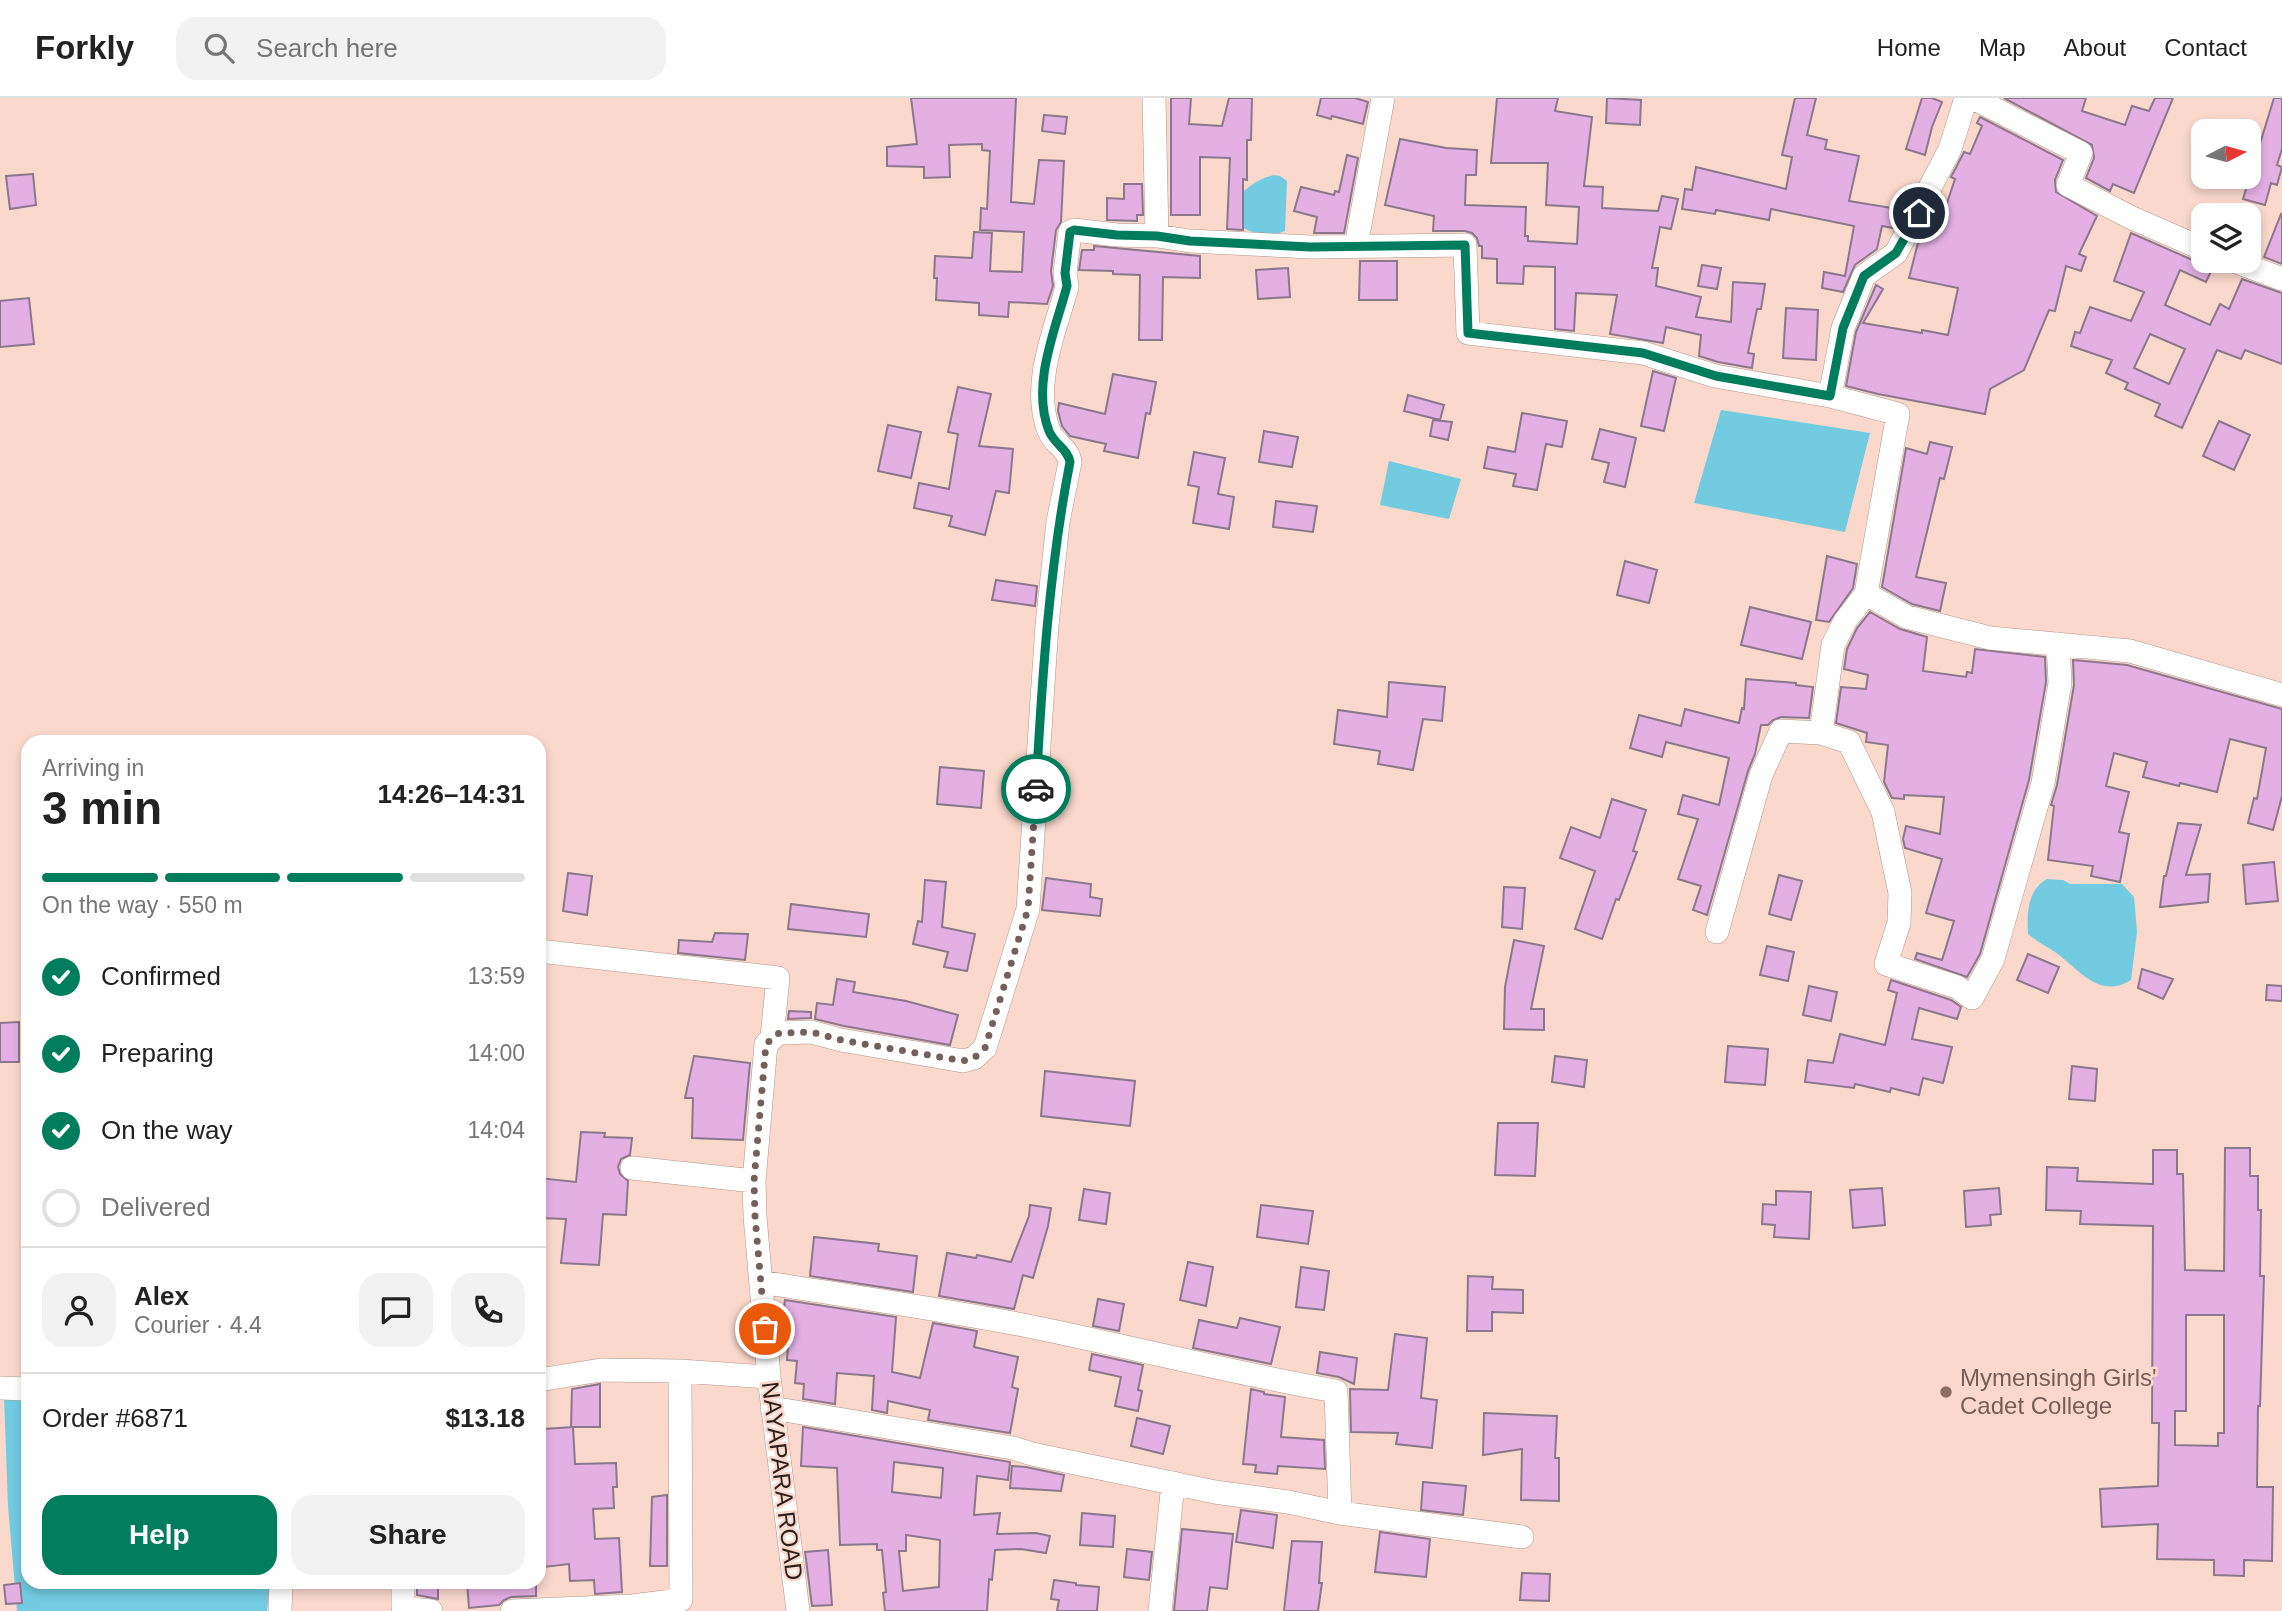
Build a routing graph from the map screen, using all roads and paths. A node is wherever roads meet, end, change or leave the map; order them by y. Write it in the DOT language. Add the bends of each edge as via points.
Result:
graph roads {
  1 [pos="1154,98"];
  2 [pos="1383,98"];
  3 [pos="1966,98"];
  4 [pos="1973,98"];
  5 [pos="1157,236"];
  6 [pos="2191,244"];
  7 [pos="1356,246"];
  8 [pos="2261,271"];
  9 [pos="2282,279"];
  10 [pos="1830,396"];
  11 [pos="1866,594"];
  12 [pos="2058,644"];
  13 [pos="2282,695"];
  14 [pos="1821,733"];
  15 [pos="1717,932"];
  16 [pos="546,952"];
  17 [pos="772,1037"];
  18 [pos="632,1168"];
  19 [pos="754,1181"];
  20 [pos="761,1282"];
  21 [pos="680,1371"];
  22 [pos="768,1377"];
  23 [pos="546,1379"];
  24 [pos="0,1388"];
  25 [pos="21,1388"];
  26 [pos="772,1408"];
  27 [pos="1173,1483"];
  28 [pos="1340,1513"];
  29 [pos="1522,1537"];
  30 [pos="281,1589"];
  31 [pos="404,1589"];
  32 [pos="632,1609"];
  33 [pos="280,1611"];
  34 [pos="431,1611"];
  35 [pos="512,1611"];
  36 [pos="798,1611"];
  37 [pos="1160,1611"];
  1 -- 5 [label="street"];
  2 -- 7 [label="street"];
  3 -- 10 [label="street" via="1950,149 1896,253 1864,276 1843,328"];
  4 -- 6 [label="street" via="2081,153 2068,185"];
  5 -- 7 [label="street"];
  5 -- 17 [label="street" via="1074,230 1068,235 1067,286 1044,370 1043,402 1049,432 1070,462 1047,625 1028,909 985,1048 963,1061 811,1032"];
  7 -- 10 [label="street" via="1465,245 1468,333 1643,353 1716,376"];
  8 -- 9 [label="street"];
  10 -- 11 [label="street" via="1898,414"];
  11 -- 12 [label="street" via="1907,617 1990,638"];
  11 -- 14 [label="street" via="1833,645"];
  12 -- 13 [label="street" via="2130,651"];
  12 -- 14 [label="street" via="2060,683 2043,783 1993,959 1972,999 1957,987 1886,964 1901,903 1882,812 1849,742"];
  14 -- 15 [label="street" via="1781,732 1761,775"];
  16 -- 17 [label="street, NAYAPARA ROAD" via="778,978"];
  17 -- 19 [label="street, NAYAPARA ROAD" via="766,1044 763,1065"];
  18 -- 19 [label="street"];
  19 -- 20 [label="street, NAYAPARA ROAD"];
  20 -- 22 [label="street, NAYAPARA ROAD"];
  20 -- 28 [label="street" via="942,1310 1336,1391"];
  21 -- 22 [label="street"];
  21 -- 23 [label="street" via="601,1370"];
  21 -- 32 [label="street" via="681,1600"];
  22 -- 26 [label="street, NAYAPARA ROAD"];
  24 -- 25 [label="street"];
  26 -- 27 [label="street" via="1013,1448"];
  26 -- 36 [label="street, NAYAPARA ROAD"];
  27 -- 28 [label="street"];
  27 -- 37 [label="street"];
  28 -- 29 [label="street"];
  30 -- 33 [label="street"];
  31 -- 34 [label="street" via="403,1608"];
  32 -- 35 [label="street"];
}
